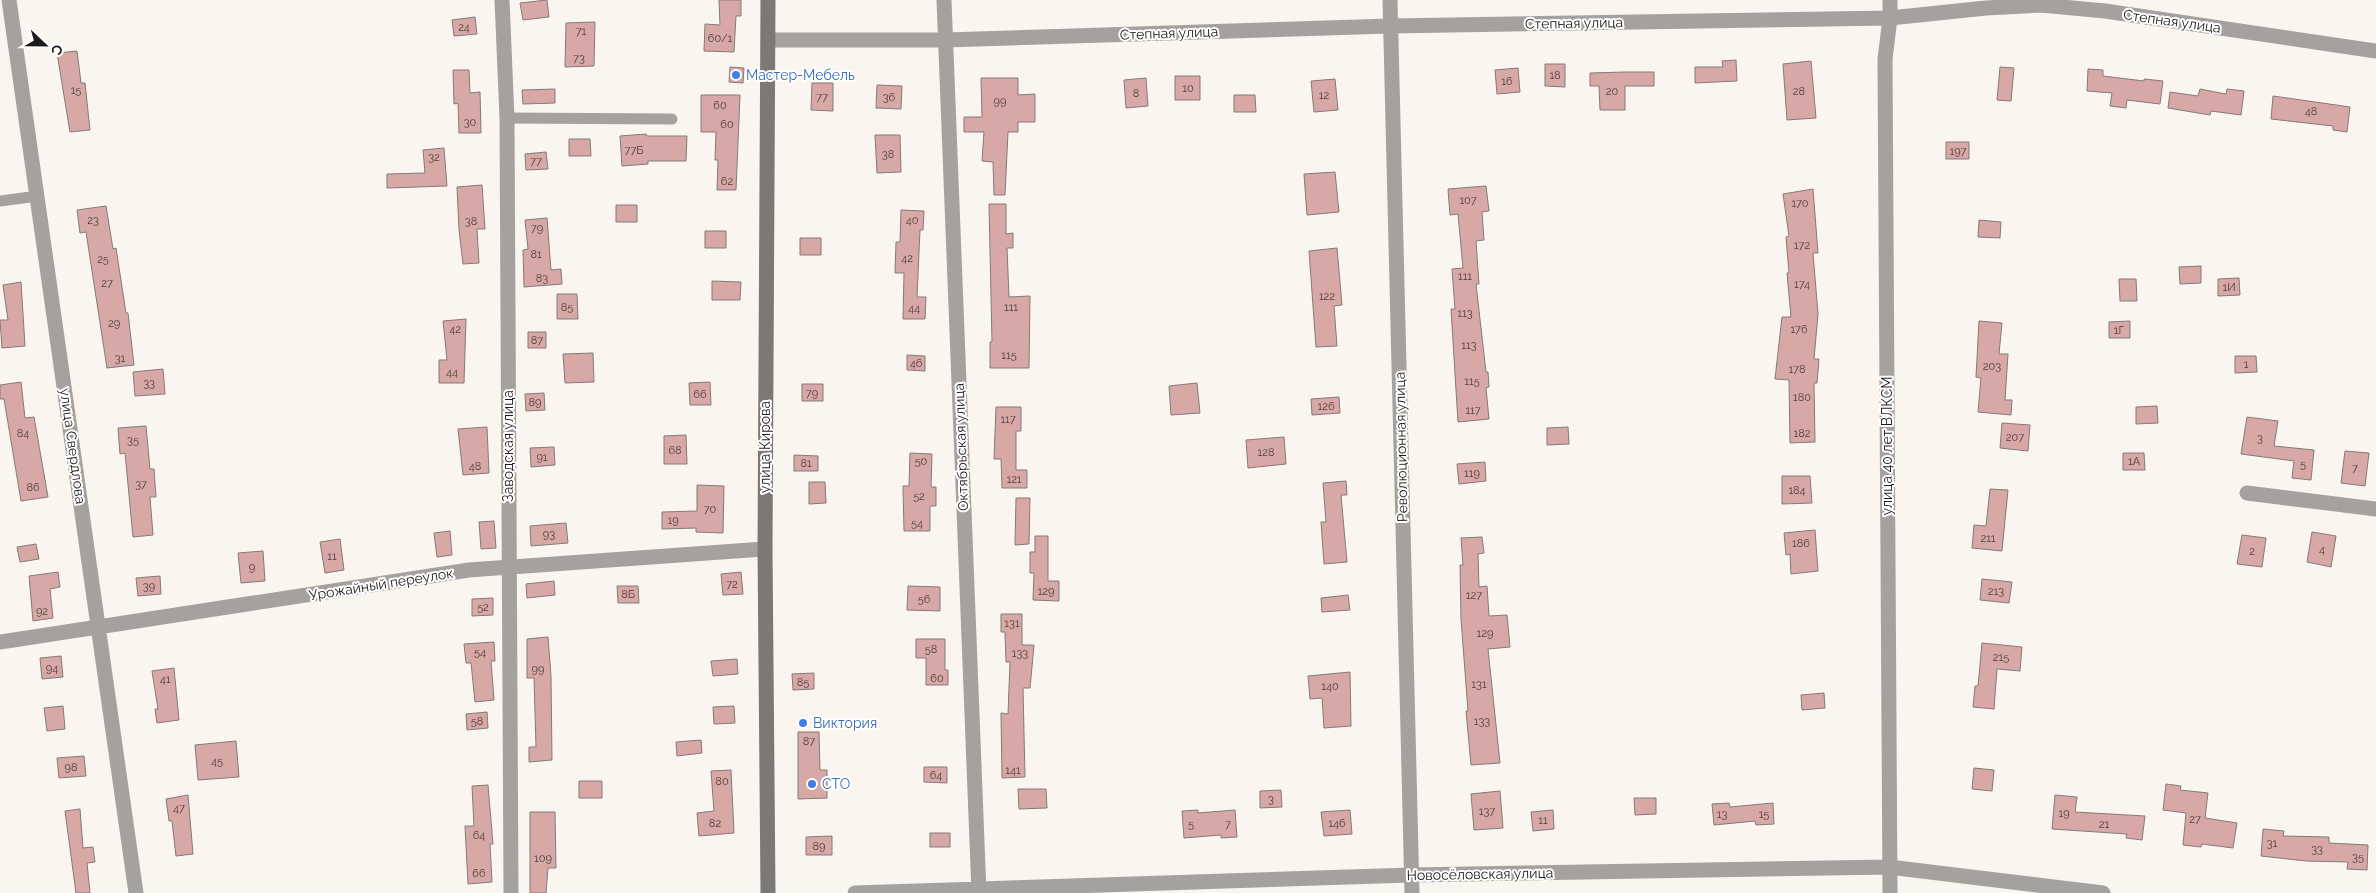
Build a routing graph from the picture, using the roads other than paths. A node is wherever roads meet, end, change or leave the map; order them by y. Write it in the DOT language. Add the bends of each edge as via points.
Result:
graph roads {
  1 [pos="9,0"];
  2 [pos="502,0"];
  3 [pos="768,0"];
  4 [pos="944,0"];
  5 [pos="1390,0"];
  6 [pos="1890,0"];
  7 [pos="1890,18"];
  8 [pos="1390,26"];
  9 [pos="768,40"];
  10 [pos="945,40"];
  11 [pos="2376,51"];
  12 [pos="507,118"];
  13 [pos="672,119"];
  14 [pos="38,196"];
  15 [pos="0,201"];
  16 [pos="2247,493"];
  17 [pos="2376,509"];
  18 [pos="765,549"];
  19 [pos="509,568"];
  20 [pos="99,628"];
  21 [pos="0,642"];
  22 [pos="1889,867"];
  23 [pos="1411,876"];
  24 [pos="979,891"];
  25 [pos="136,893"];
  26 [pos="511,893"];
  27 [pos="768,893"];
  28 [pos="855,893"];
  29 [pos="1412,893"];
  30 [pos="1890,893"];
  31 [pos="2103,893"];
  1 -- 14 [label="street, улица Свердлова"];
  2 -- 12 [label="street, Заводская улица"];
  3 -- 9 [label="street, улица Кирова"];
  4 -- 10 [label="street, Октябрьская улица"];
  5 -- 8 [label="street, Революционная улица"];
  6 -- 7 [label="street, улица 40 лет ВЛКСМ"];
  7 -- 8 [label="street, Степная улица"];
  7 -- 11 [label="street, Степная улица" via="2041,5 2104,11"];
  7 -- 22 [label="street, улица 40 лет ВЛКСМ" via="1885,59"];
  8 -- 10 [label="street, Степная улица"];
  8 -- 23 [label="street, Революционная улица"];
  9 -- 10 [label="street, Степная улица"];
  9 -- 18 [label="street, улица Кирова"];
  10 -- 24 [label="street, Октябрьская улица"];
  12 -- 13 [label="lane"];
  12 -- 19 [label="street, Заводская улица"];
  14 -- 15 [label="lane"];
  14 -- 20 [label="street, улица Свердлова"];
  16 -- 17 [label="street"];
  18 -- 19 [label="street, Урожайный переулок"];
  18 -- 27 [label="street, улица Кирова"];
  19 -- 20 [label="street, Урожайный переулок" via="469,570"];
  19 -- 26 [label="street, Заводская улица"];
  20 -- 21 [label="street, Урожайный переулок"];
  20 -- 25 [label="street, улица Свердлова"];
  22 -- 23 [label="street, Новосёловская улица"];
  22 -- 30 [label="street, улица 40 лет ВЛКСМ"];
  22 -- 31 [label="street, Новосёловская улица"];
  23 -- 24 [label="street, Новосёловская улица"];
  23 -- 29 [label="street, Революционная улица"];
  24 -- 28 [label="street, Новосёловская улица"];
}
